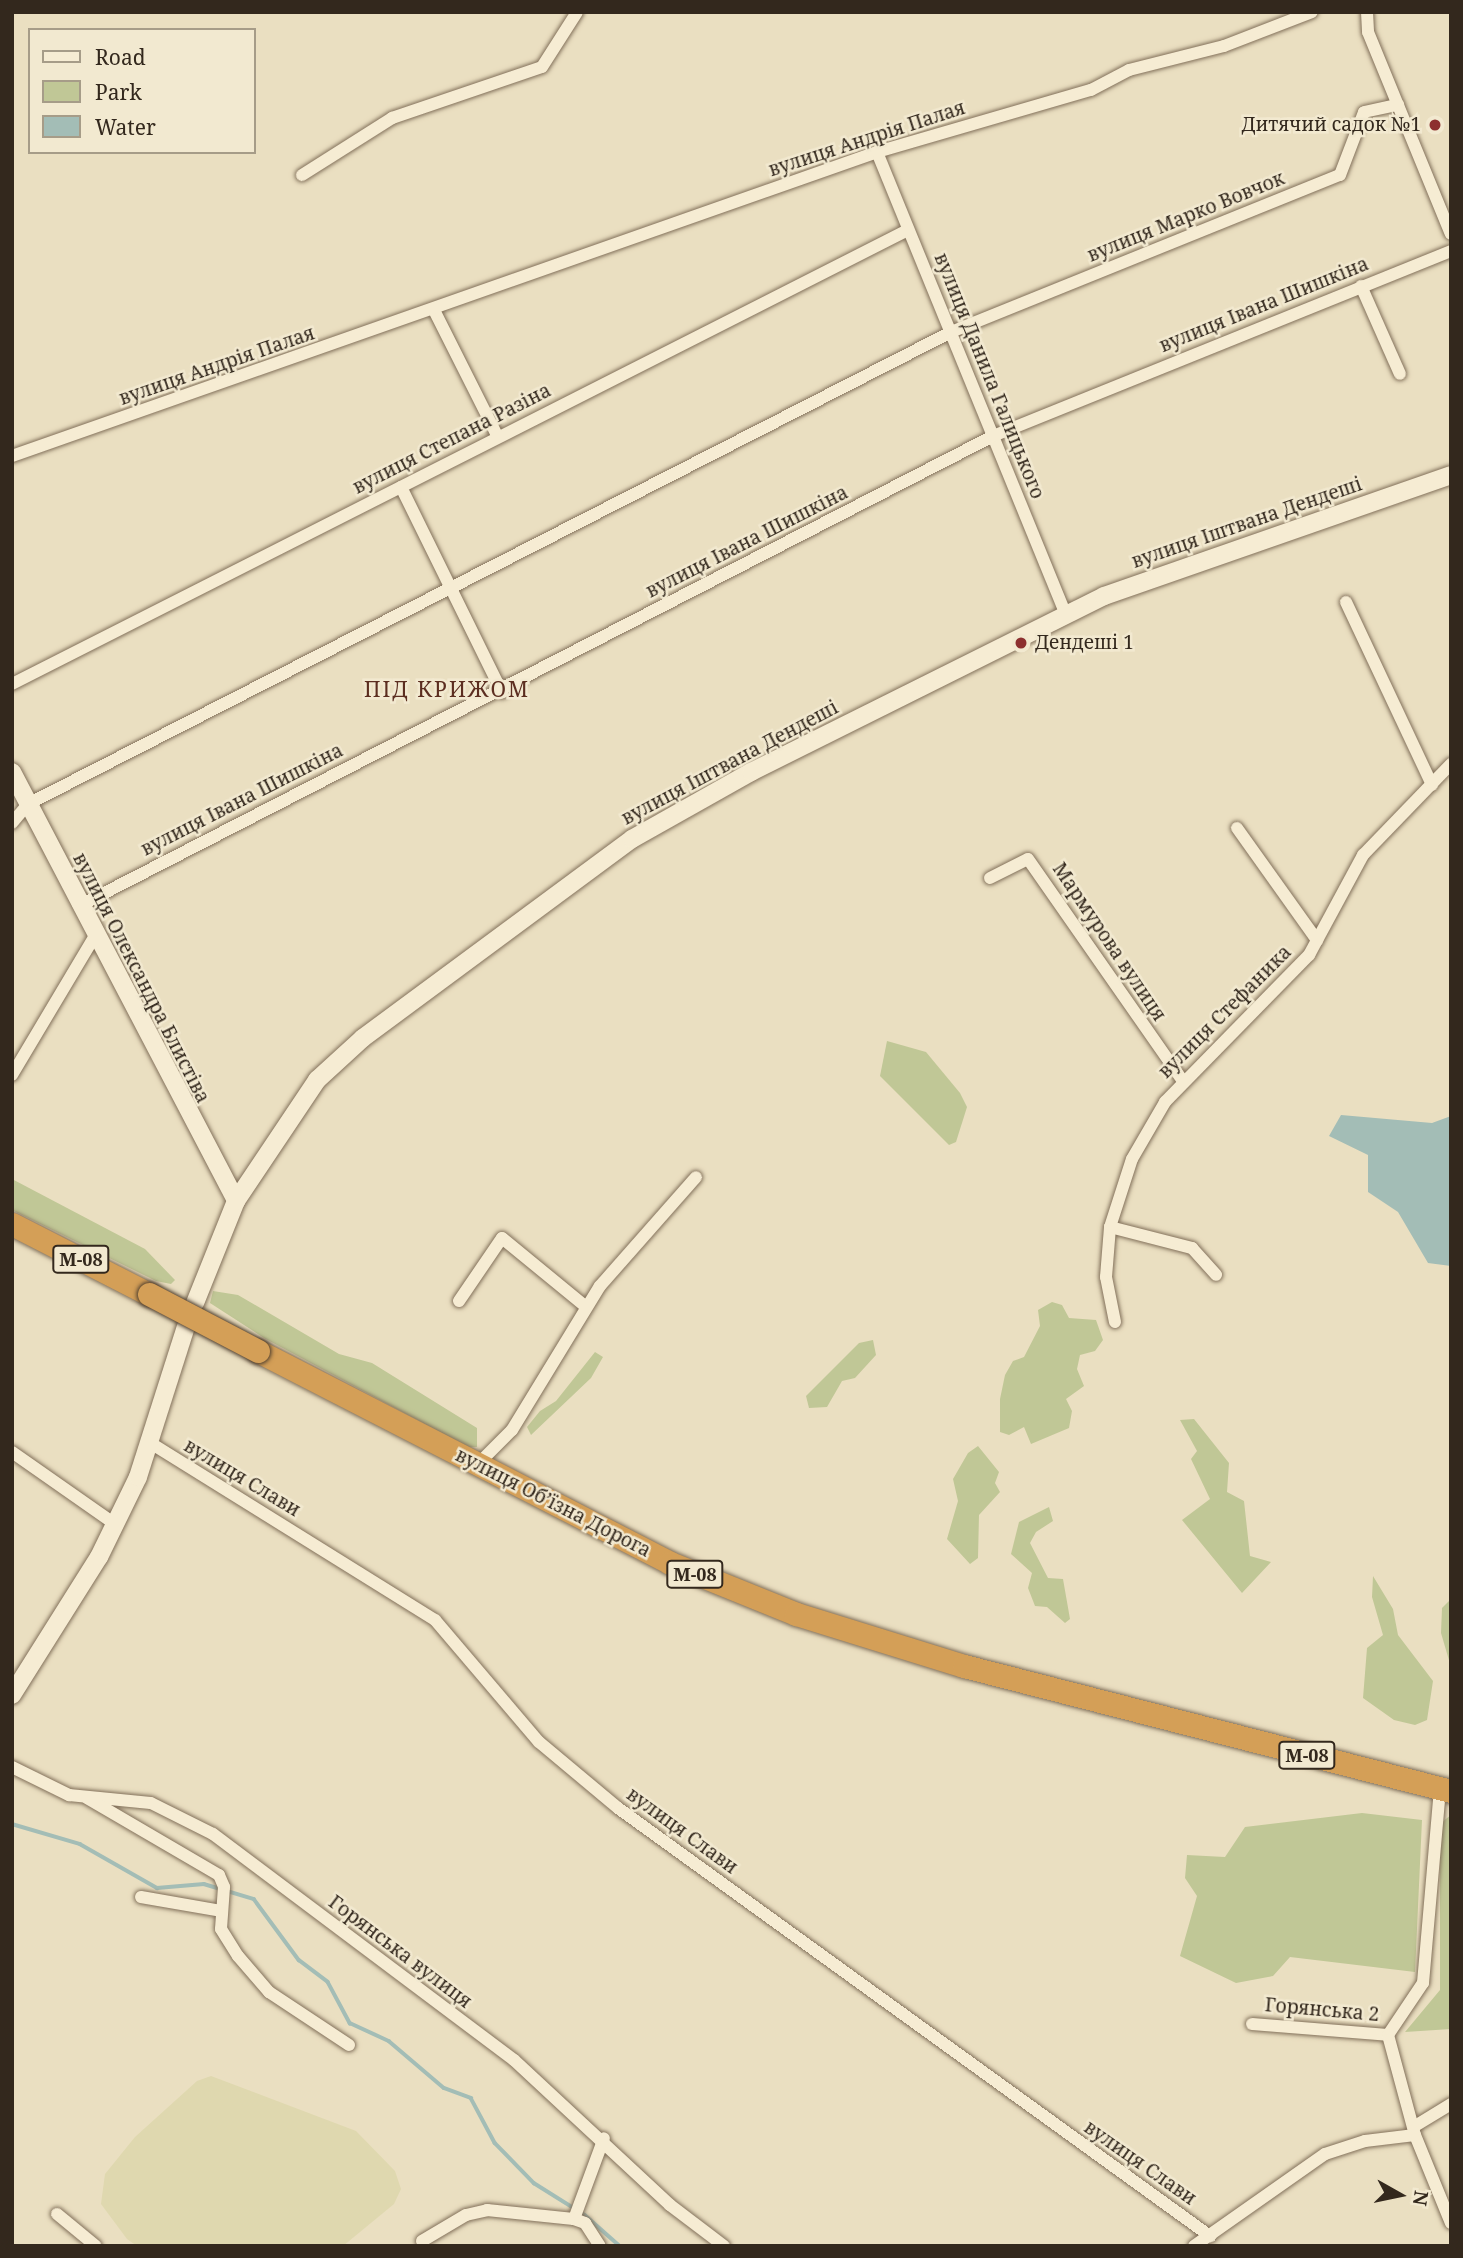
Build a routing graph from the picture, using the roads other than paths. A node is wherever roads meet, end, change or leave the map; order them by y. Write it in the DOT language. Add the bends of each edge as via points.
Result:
graph roads {
  1 [pos="577,12"];
  2 [pos="1312,12"];
  3 [pos="1367,12"];
  4 [pos="1398,104"];
  5 [pos="877,152"];
  6 [pos="302,175"];
  7 [pos="908,230"];
  8 [pos="1451,234"];
  9 [pos="1451,251"];
  10 [pos="1361,286"];
  11 [pos="435,312"];
  12 [pos="951,332"];
  13 [pos="1400,374"];
  14 [pos="993,436"];
  15 [pos="498,437"];
  16 [pos="12,456"];
  17 [pos="1451,475"];
  18 [pos="401,487"];
  19 [pos="452,589"];
  20 [pos="1346,602"];
  21 [pos="1066,615"];
  22 [pos="12,684"];
  23 [pos="502,692"];
  24 [pos="1451,764"];
  25 [pos="12,772"];
  26 [pos="1432,785"];
  27 [pos="28,804"];
  28 [pos="12,823"];
  29 [pos="1237,828"];
  30 [pos="990,878"];
  31 [pos="79,906"];
  32 [pos="96,934"];
  33 [pos="1317,940"];
  34 [pos="12,1075"];
  35 [pos="1182,1080"];
  36 [pos="696,1177"];
  37 [pos="236,1201"];
  38 [pos="12,1224"];
  39 [pos="1110,1227"];
  40 [pos="1216,1275"];
  41 [pos="459,1301"];
  42 [pos="195,1304"];
  43 [pos="585,1306"];
  44 [pos="1115,1322"];
  45 [pos="186,1327"];
  46 [pos="149,1441"];
  47 [pos="12,1452"];
  48 [pos="477,1465"];
  49 [pos="115,1524"];
  50 [pos="12,1695"];
  51 [pos="12,1767"];
  52 [pos="1445,1789"];
  53 [pos="87,1798"];
  54 [pos="141,1898"];
  55 [pos="221,1911"];
  56 [pos="1252,2024"];
  57 [pos="1388,2035"];
  58 [pos="349,2045"];
  59 [pos="1451,2105"];
  60 [pos="1415,2130"];
  61 [pos="604,2138"];
  62 [pos="57,2214"];
  63 [pos="574,2219"];
  64 [pos="1451,2223"];
  65 [pos="1210,2236"];
  66 [pos="422,2241"];
  67 [pos="96,2246"];
  68 [pos="600,2246"];
  69 [pos="724,2246"];
  70 [pos="1194,2246"];
  1 -- 6 [label="street" via="542,68 392,118"];
  2 -- 5 [label="street, вулиця Андрія Палая" via="1224,46 1129,69 1091,90"];
  3 -- 4 [label="street" via="1368,32"];
  4 -- 8 [label="street"];
  4 -- 12 [label="street, вулиця Марко Вовчок" via="1364,112 1340,175"];
  5 -- 7 [label="street, вулиця Данила Галицького"];
  5 -- 11 [label="street, вулиця Андрія Палая"];
  7 -- 12 [label="street, вулиця Данила Галицького"];
  7 -- 15 [label="street, вулиця Степана Разіна"];
  9 -- 10 [label="street, вулиця Івана Шишкіна"];
  10 -- 13 [label="street"];
  10 -- 14 [label="street, вулиця Івана Шишкіна"];
  11 -- 15 [label="street"];
  11 -- 16 [label="street, вулиця Андрія Палая"];
  12 -- 14 [label="street, вулиця Данила Галицького"];
  12 -- 19 [label="street"];
  14 -- 21 [label="street, вулиця Данила Галицького"];
  14 -- 23 [label="street, вулиця Івана Шишкіна"];
  15 -- 18 [label="street, вулиця Степана Разіна"];
  17 -- 21 [label="street, вулиця Іштвана Дендеші" via="1166,572"];
  18 -- 19 [label="street"];
  18 -- 22 [label="street, вулиця Степана Разіна"];
  19 -- 23 [label="street"];
  19 -- 27 [label="street"];
  20 -- 26 [label="street"];
  21 -- 37 [label="street, вулиця Іштвана Дендеші" via="712,792 590,868 338,1059 307,1093"];
  23 -- 31 [label="street, вулиця Івана Шишкіна"];
  24 -- 26 [label="street, вулиця Стефаника"];
  25 -- 27 [label="street, вулиця Олександра Блистіва"];
  26 -- 33 [label="street, вулиця Стефаника" via="1354,868"];
  27 -- 28 [label="street"];
  27 -- 31 [label="street, вулиця Олександра Блистіва"];
  29 -- 33 [label="street"];
  30 -- 35 [label="street, Мармурова вулиця" via="1028,859"];
  31 -- 32 [label="street, вулиця Олександра Блистіва"];
  32 -- 34 [label="street"];
  32 -- 37 [label="street, вулиця Олександра Блистіва"];
  33 -- 35 [label="street, вулиця Стефаника" via="1274,995"];
  35 -- 39 [label="street, вулиця Стефаника" via="1132,1159"];
  36 -- 43 [label="street"];
  37 -- 42 [label="street, вулиця Іштвана Дендеші"];
  38 -- 48 [label="highway, вулиця Обʼїзна Дорога / М-08, bridge"];
  39 -- 40 [label="street" via="1192,1248"];
  39 -- 44 [label="street, вулиця Стефаника" via="1106,1277"];
  41 -- 43 [label="street" via="502,1238"];
  43 -- 48 [label="street" via="512,1430"];
  45 -- 46 [label="street"];
  46 -- 49 [label="street"];
  46 -- 65 [label="street, вулиця Слави" via="412,1602 454,1640 539,1742 618,1808"];
  47 -- 49 [label="street"];
  48 -- 52 [label="highway, вулиця Обʼїзна Дорога / М-08" via="670,1563 796,1614 1164,1719"];
  49 -- 50 [label="street"];
  51 -- 53 [label="street, Горянська вулиця" via="37,1784"];
  52 -- 57 [label="street" via="1423,1983"];
  53 -- 55 [label="street" via="103,1812 219,1875 224,1890"];
  53 -- 61 [label="street, Горянська вулиця" via="151,1803 213,1834 514,2060"];
  54 -- 55 [label="street"];
  55 -- 58 [label="street" via="222,1929 269,1992"];
  56 -- 57 [label="street, Горянська 2"];
  57 -- 60 [label="street"];
  59 -- 60 [label="street"];
  60 -- 64 [label="street"];
  60 -- 65 [label="street" via="1348,2146 1292,2173"];
  61 -- 63 [label="street"];
  61 -- 69 [label="street, Горянська вулиця" via="670,2205"];
  62 -- 67 [label="street"];
  63 -- 66 [label="street" via="478,2211"];
  63 -- 68 [label="street" via="585,2224"];
  65 -- 70 [label="street"];
}
